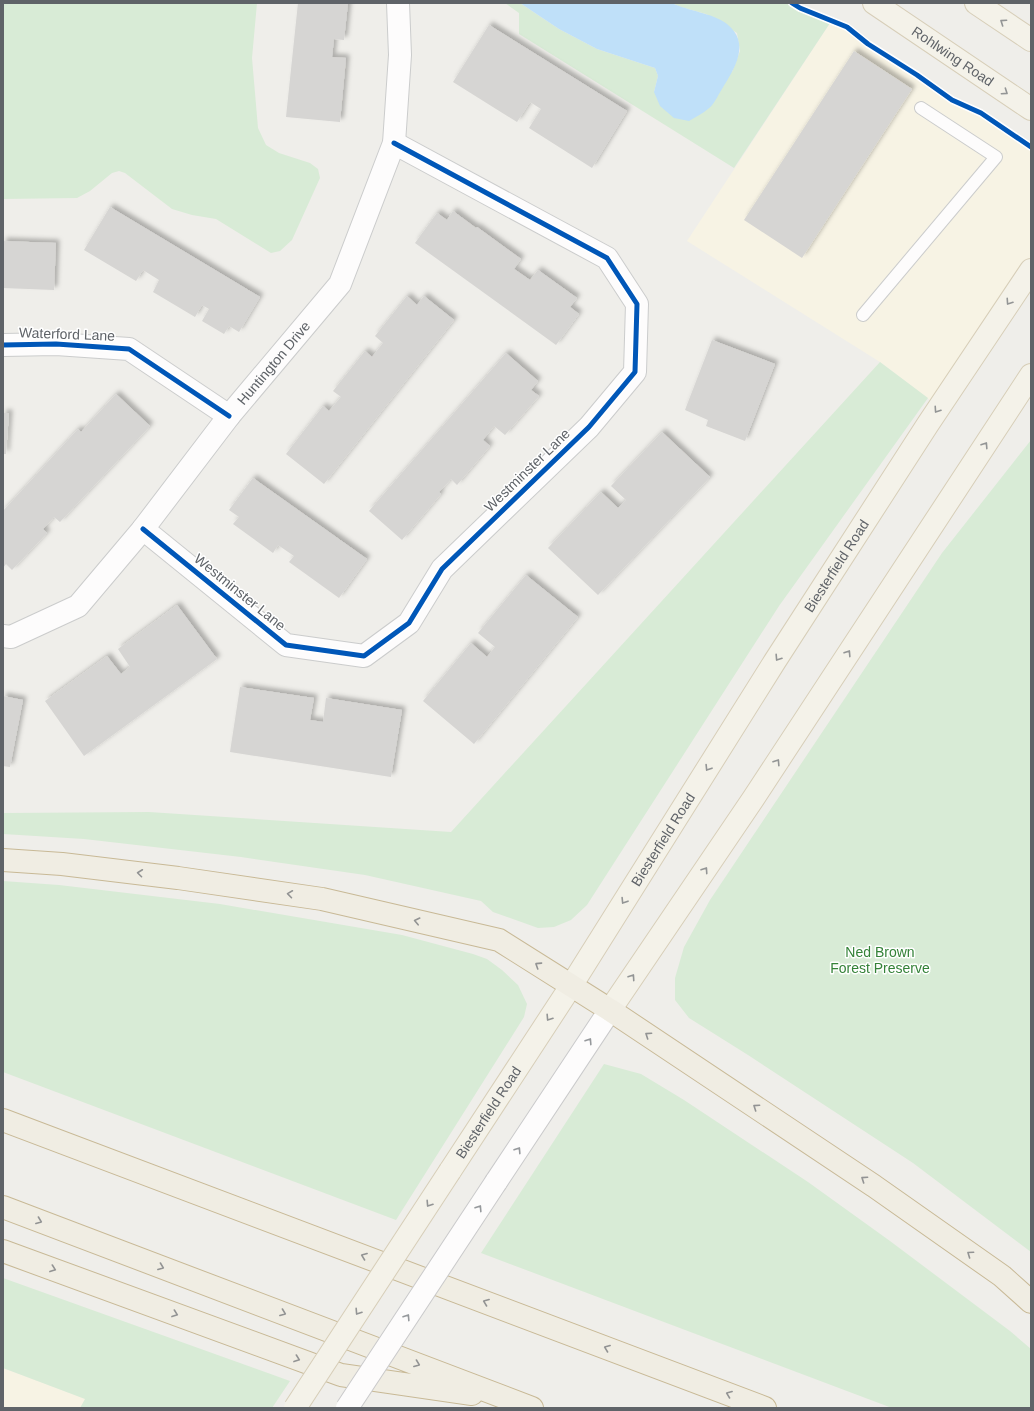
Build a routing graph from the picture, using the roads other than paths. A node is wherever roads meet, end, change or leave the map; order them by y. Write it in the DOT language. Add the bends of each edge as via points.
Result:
graph roads {
  1 [pos="398,3"];
  2 [pos="874,3"];
  3 [pos="976,3"];
  4 [pos="1031,40"];
  5 [pos="922,108"];
  6 [pos="1031,109"];
  7 [pos="394,143"];
  8 [pos="1031,270"];
  9 [pos="863,315"];
  10 [pos="3,345"];
  11 [pos="1031,375"];
  12 [pos="229,416"];
  13 [pos="143,529"];
  14 [pos="3,636"];
  15 [pos="3,860"];
  16 [pos="571,986"];
  17 [pos="610,1010"];
  18 [pos="3,1120"];
  19 [pos="3,1207"];
  20 [pos="3,1251"];
  21 [pos="1031,1302"];
  22 [pos="522,1404"];
  23 [pos="295,1408"];
  24 [pos="347,1408"];
  25 [pos="765,1408"];
  1 -- 7 [label="street, Huntington Drive" via="400,55"];
  2 -- 6 [label="main road, Rohlwing Road, one-way"];
  4 -- 3 [label="main road, one-way"];
  5 -- 9 [label="lane" via="996,157"];
  7 -- 12 [label="street, Huntington Drive" via="340,284"];
  7 -- 13 [label="street, Westminster Lane" via="608,258 637,304 635,372 589,427 442,569 409,623 364,656 286,645"];
  8 -- 16 [label="main road, Biesterfield Road, one-way" via="919,437 775,661"];
  10 -- 12 [label="street, Waterford Lane" via="56,344 129,349"];
  17 -- 11 [label="main road, one-way" via="753,799"];
  12 -- 13 [label="street, Huntington Drive"];
  13 -- 14 [label="street, Huntington Drive" via="78,606 10,637"];
  16 -- 15 [label="highway, one-way" via="499,940 330,901 178,878 62,864"];
  16 -- 17 [label="highway"];
  16 -- 23 [label="main road, Biesterfield Road, one-way, bridge"];
  21 -- 17 [label="highway, one-way" via="1002,1276 874,1186"];
  24 -- 17 [label="street, one-way, bridge"];
  25 -- 18 [label="highway, one-way"];
  19 -- 22 [label="highway, one-way"];
  20 -- 22 [label="highway, one-way" via="341,1375"];
}
